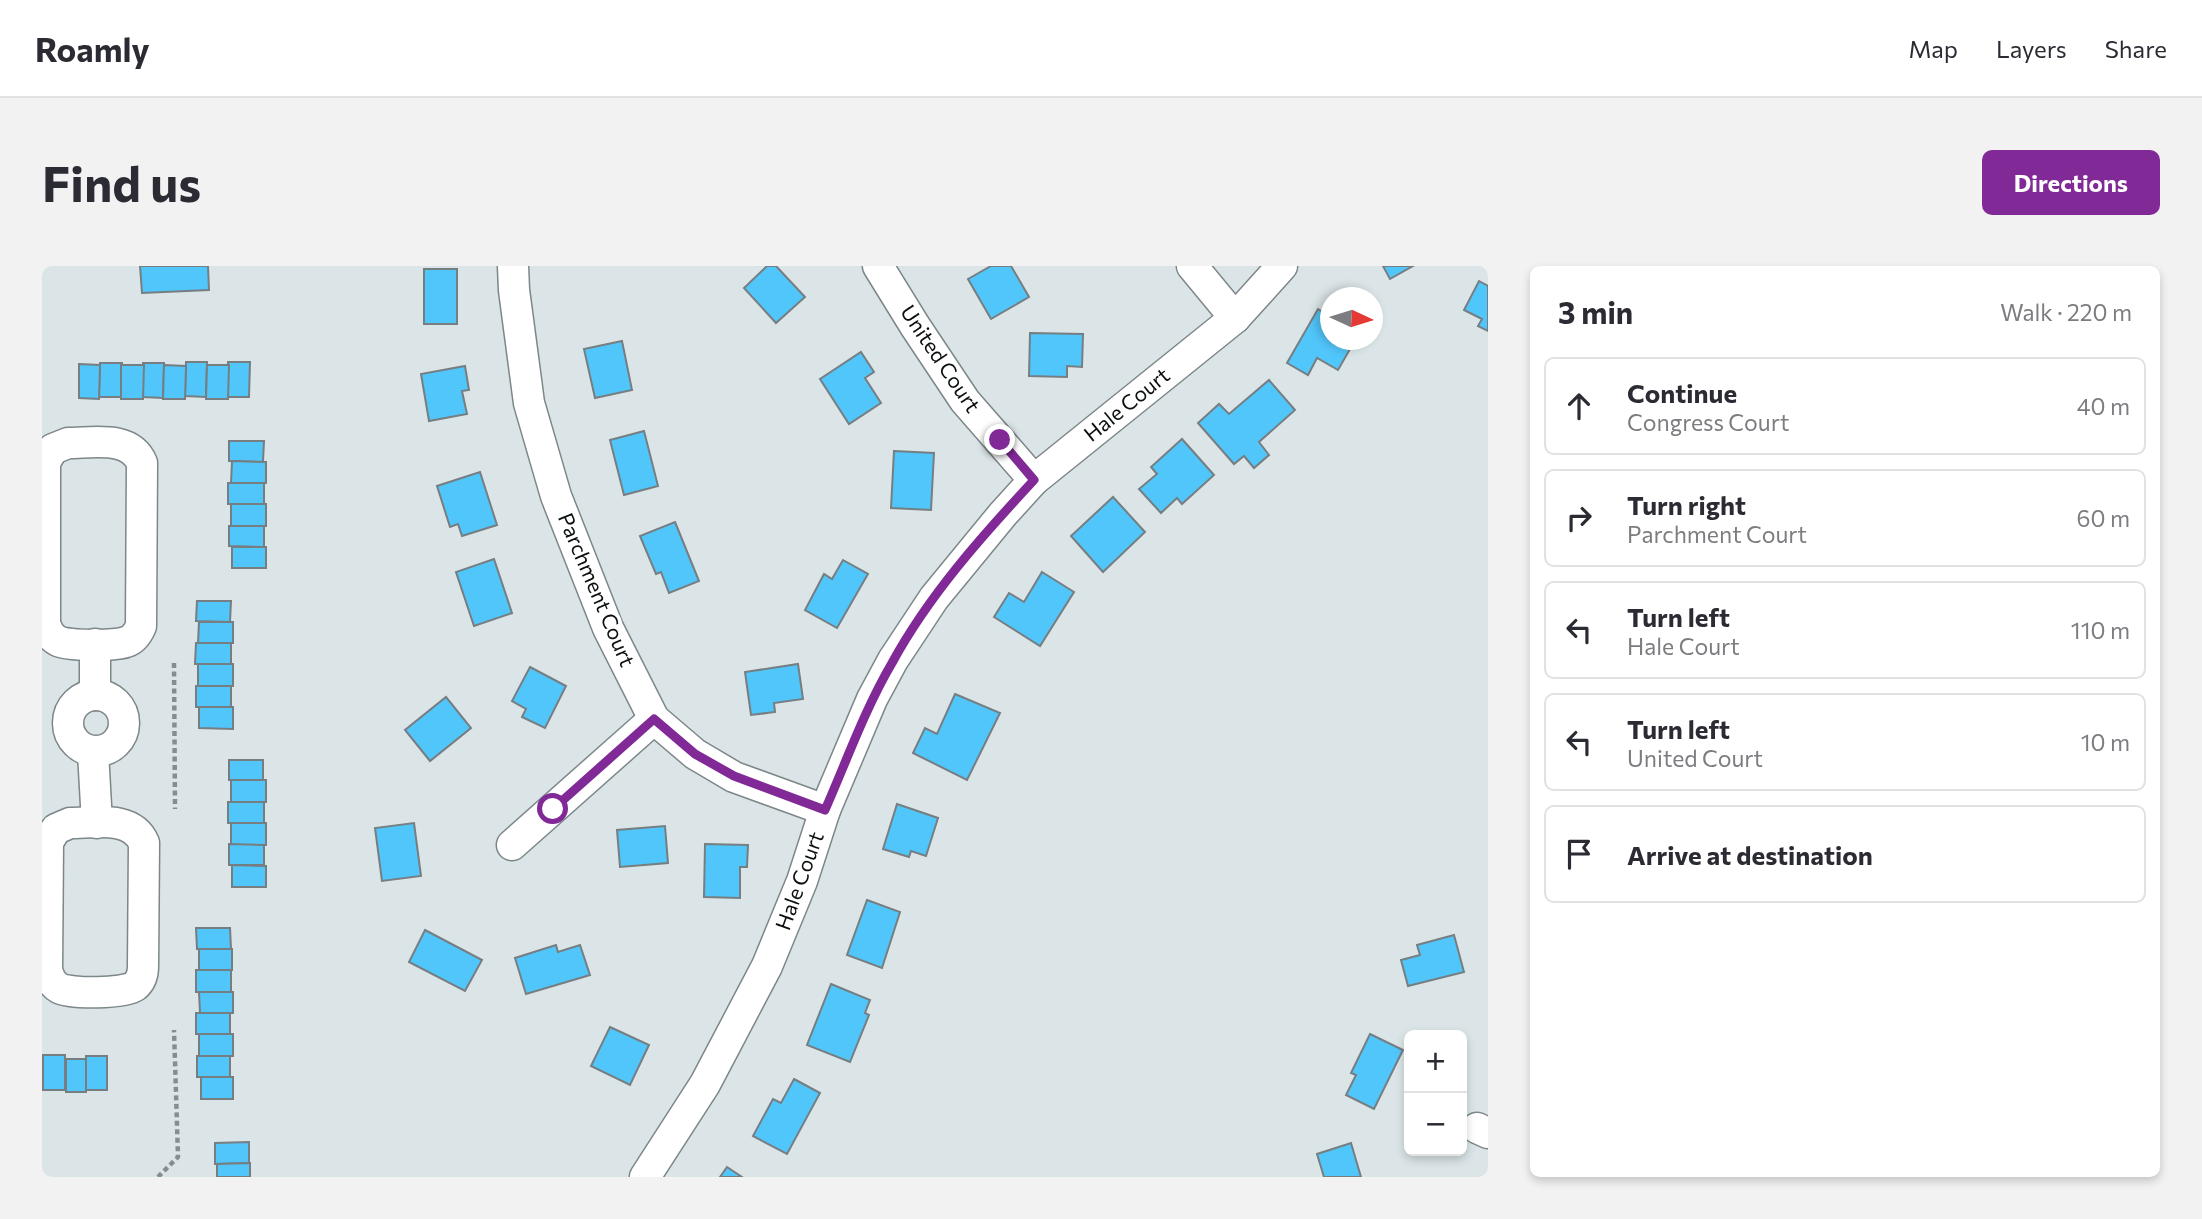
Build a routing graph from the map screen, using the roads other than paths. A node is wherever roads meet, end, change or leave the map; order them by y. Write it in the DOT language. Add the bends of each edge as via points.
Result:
graph roads {
  1 [pos="513,266"];
  2 [pos="878,266"];
  3 [pos="1192,266"];
  4 [pos="1282,266"];
  5 [pos="1235,318"];
  6 [pos="1034,480"];
  7 [pos="95,643"];
  8 [pos="95,695"];
  9 [pos="654,719"];
  10 [pos="55,722"];
  11 [pos="93,752"];
  12 [pos="825,810"];
  13 [pos="97,823"];
  14 [pos="512,845"];
  15 [pos="645,1177"];
  1 -- 9 [label="street, Parchment Court" via="529,402 556,496 608,628"];
  2 -- 6 [label="street, United Court" via="965,401"];
  3 -- 5 [label="street"];
  4 -- 5 [label="street, Hale Court"];
  5 -- 6 [label="street, Hale Court"];
  6 -- 12 [label="street, Hale Court" via="934,598 893,660"];
  7 -- 7 [label="street" via="59,641 45,623 45,462 54,449 68,443 125,445 142,464 141,626 126,642"];
  7 -- 8 [label="street"];
  8 -- 10 [label="street" via="79,700 69,714"];
  8 -- 11 [label="street" via="119,707 124,724 111,747"];
  9 -- 12 [label="street, Parchment Court" via="695,754 734,776"];
  9 -- 14 [label="street"];
  10 -- 11 [label="street"];
  11 -- 13 [label="street"];
  12 -- 15 [label="street, Hale Court" via="767,966 705,1084"];
  13 -- 13 [label="street" via="128,825 144,843 143,974 128,989 68,991 54,984 47,970 48,842 62,825"];
}
